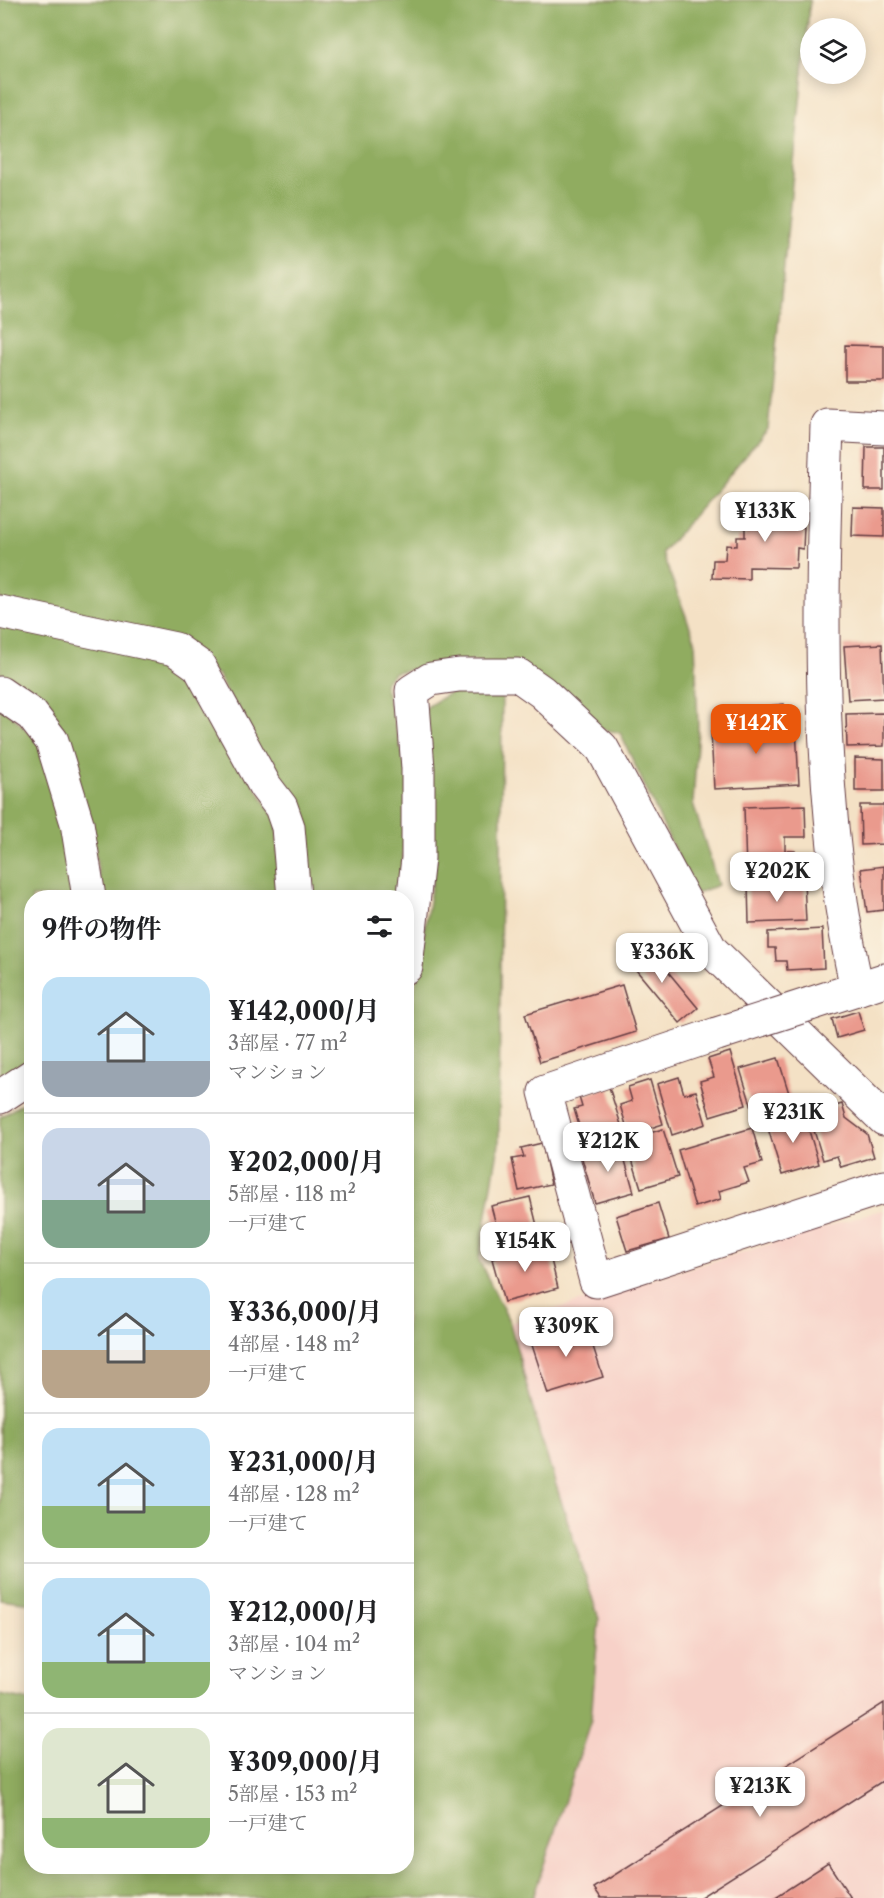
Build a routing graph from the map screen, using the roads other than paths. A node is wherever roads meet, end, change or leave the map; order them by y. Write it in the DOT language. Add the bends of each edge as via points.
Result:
graph roads {
  1 [pos="884,428"];
  2 [pos="0,612"];
  3 [pos="0,693"];
  4 [pos="88,890"];
  5 [pos="293,890"];
  6 [pos="414,895"];
  7 [pos="870,985"];
  8 [pos="24,1081"];
  9 [pos="0,1097"];
  10 [pos="884,1119"];
  11 [pos="884,1187"];
  1 -- 7 [label="street" via="827,426 821,666 827,778 837,873"];
  2 -- 5 [label="street" via="175,650 199,666 265,786 281,807 288,827"];
  3 -- 4 [label="street" via="32,716 52,741 77,823"];
  6 -- 10 [label="street" via="418,768 412,691 431,679 518,675 602,748 711,950"];
  7 -- 11 [label="street, bridge" via="545,1092 596,1281"];
  8 -- 9 [label="street"];
}
